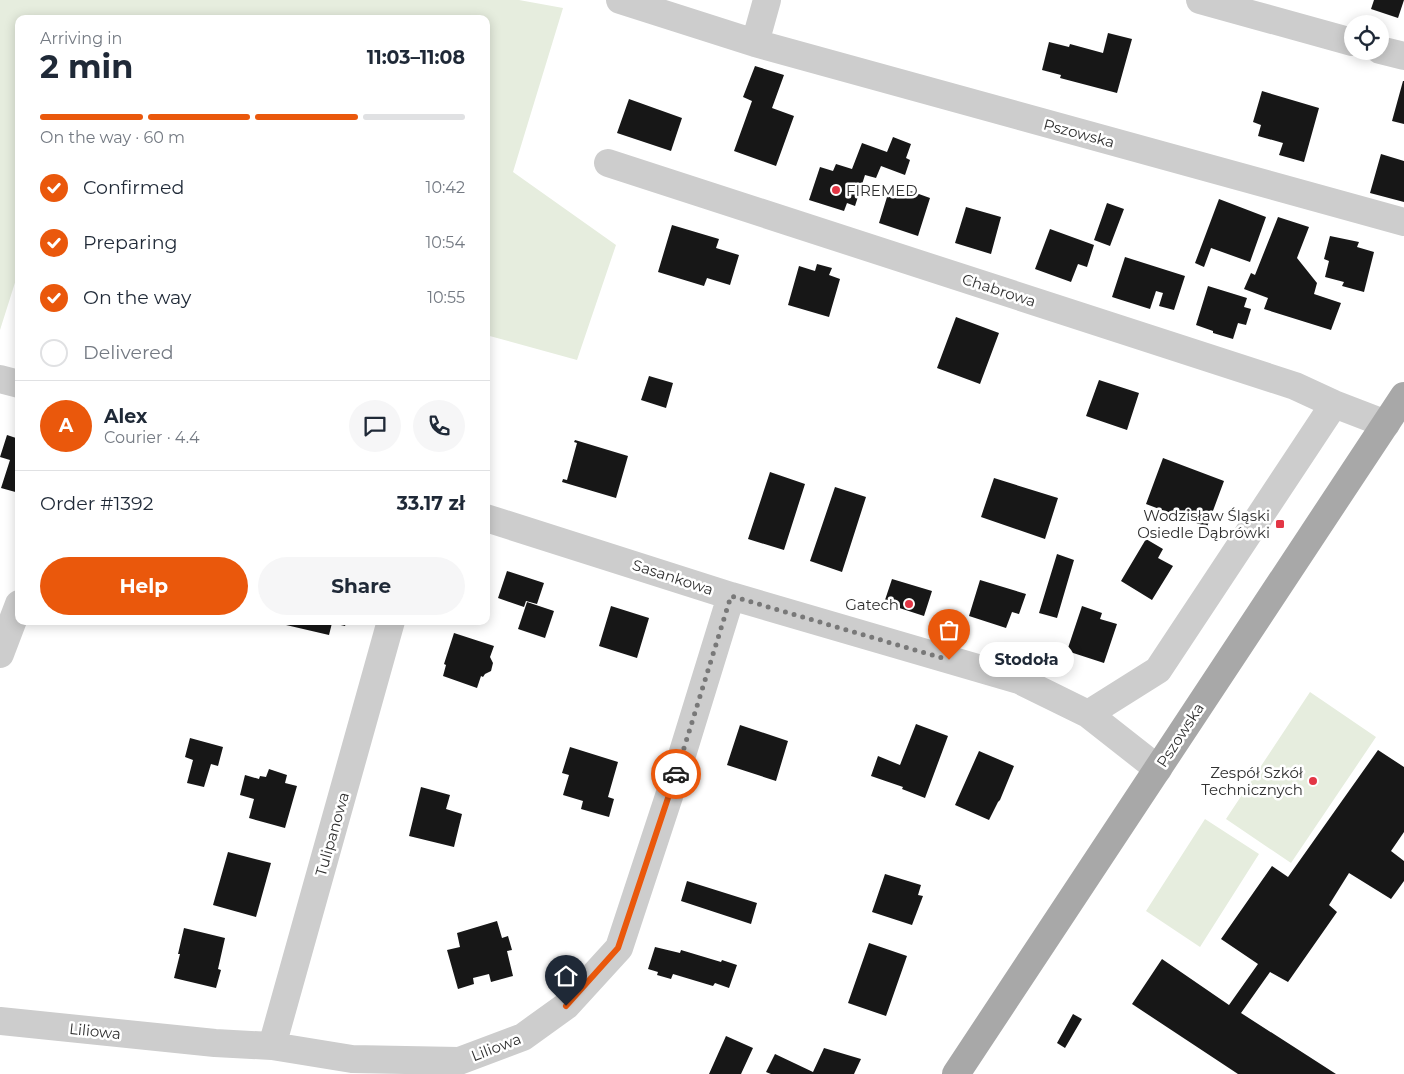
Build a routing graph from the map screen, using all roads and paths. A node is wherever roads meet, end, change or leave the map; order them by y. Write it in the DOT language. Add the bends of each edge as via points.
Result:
graph roads {
  1 [pos="620,0"];
  2 [pos="767,0"];
  3 [pos="1200,0"];
  4 [pos="1344,40"];
  5 [pos="755,43"];
  6 [pos="1389,52"];
  7 [pos="1404,56"];
  8 [pos="608,164"];
  9 [pos="1404,222"];
  10 [pos="0,379"];
  11 [pos="15,383"];
  12 [pos="1404,396"];
  13 [pos="1334,404"];
  14 [pos="1386,424"];
  15 [pos="490,519"];
  16 [pos="731,596"];
  17 [pos="15,615"];
  18 [pos="390,625"];
  19 [pos="0,654"];
  20 [pos="1088,714"];
  21 [pos="1158,769"];
  22 [pos="0,1021"];
  23 [pos="272,1046"];
  24 [pos="963,1072"];
  1 -- 5 [label="street, Pszowska"];
  2 -- 5 [label="street"];
  3 -- 4 [label="street"];
  5 -- 9 [label="street, Pszowska"];
  6 -- 7 [label="street"];
  8 -- 13 [label="street, Chabrowa" via="1295,386"];
  10 -- 11 [label="street"];
  12 -- 14 [label="main road, Pszowska"];
  13 -- 14 [label="street, Chabrowa"];
  13 -- 20 [label="street" via="1158,670"];
  14 -- 21 [label="main road, Pszowska"];
  15 -- 16 [label="street, Sasankowa"];
  16 -- 20 [label="street, Sasankowa" via="1019,680"];
  16 -- 23 [label="street, Liliowa" via="618,948 566,1006 523,1037 458,1061 352,1059"];
  17 -- 19 [label="street"];
  18 -- 23 [label="street, Tulipanowa"];
  20 -- 21 [label="street, Sasankowa"];
  21 -- 24 [label="main road, Pszowska"];
  22 -- 23 [label="street, Liliowa"];
}
